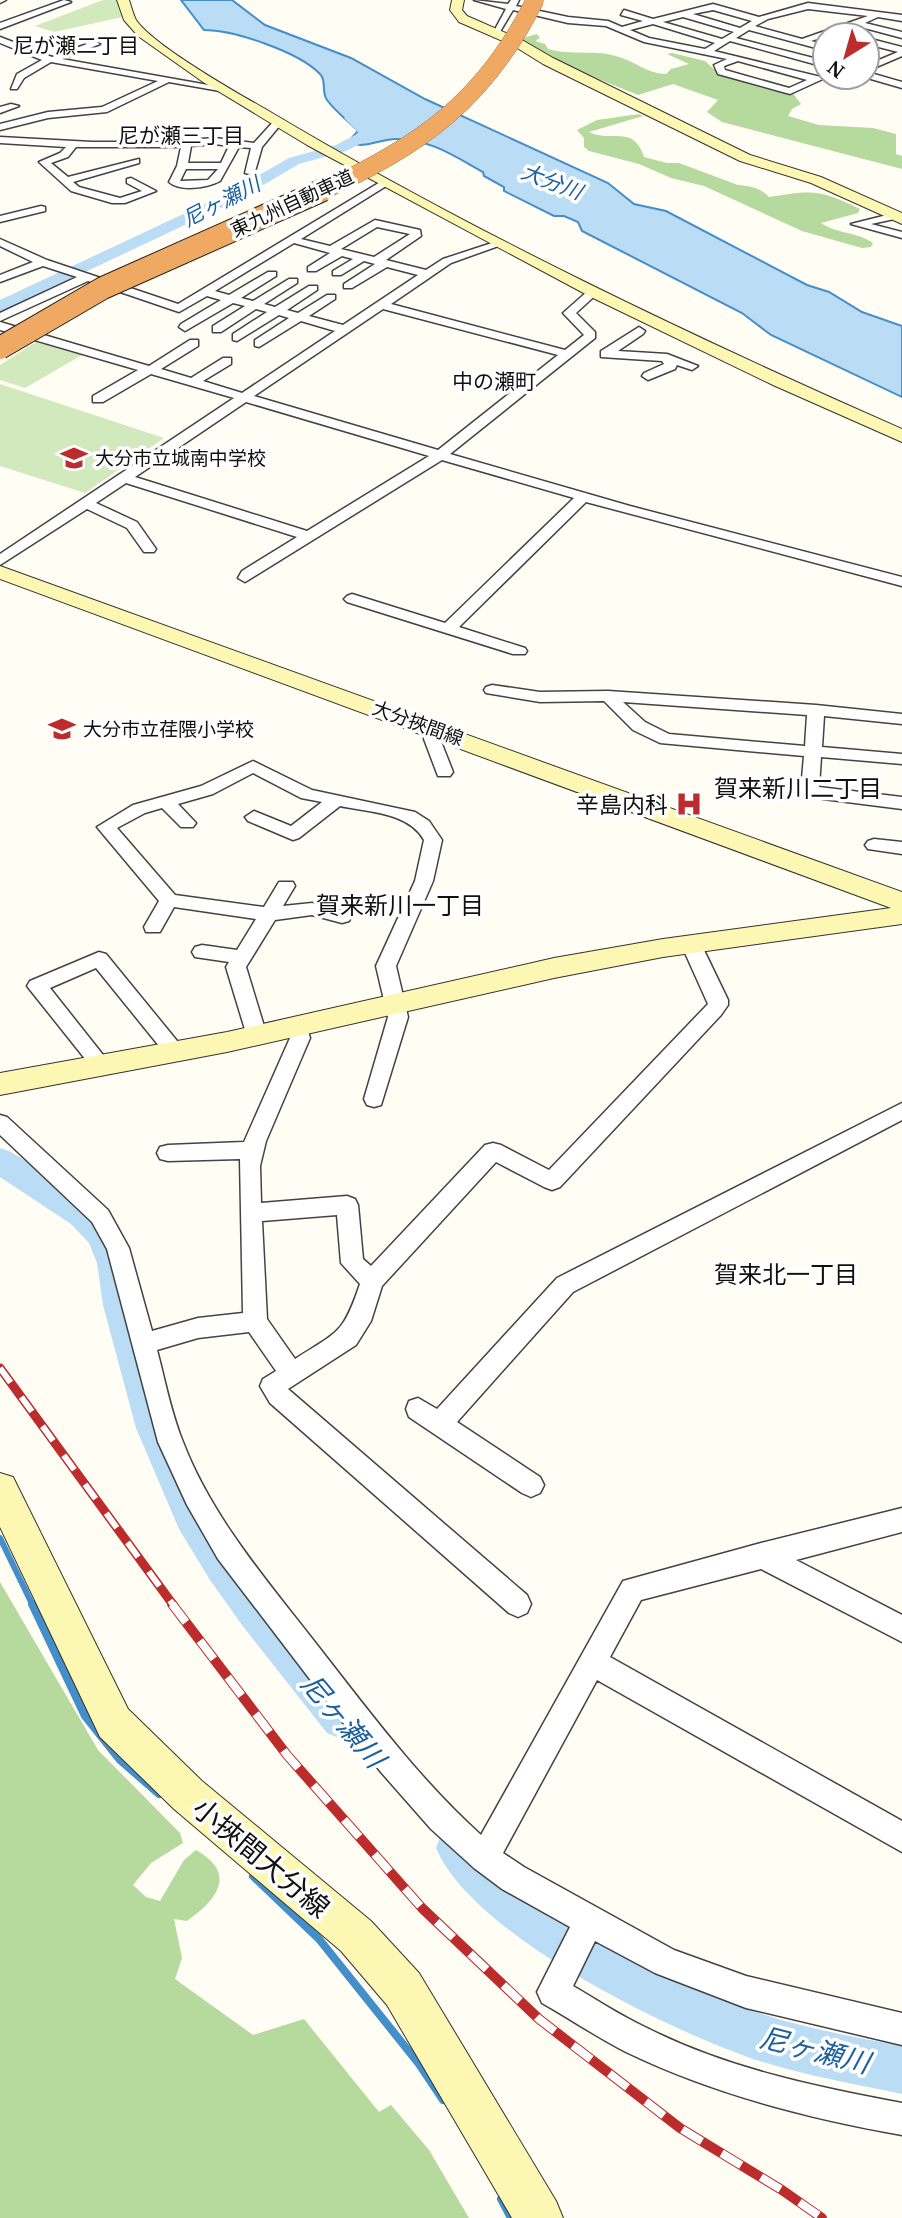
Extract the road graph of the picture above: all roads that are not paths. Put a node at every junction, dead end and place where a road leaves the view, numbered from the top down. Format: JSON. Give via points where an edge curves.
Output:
{"nodes":[{"id":1,"x":39,"y":0,"type":"edge"},
{"id":2,"x":123,"y":0,"type":"edge"},
{"id":3,"x":458,"y":0,"type":"edge"},
{"id":4,"x":478,"y":0,"type":"edge"},
{"id":5,"x":544,"y":0,"type":"edge"},
{"id":6,"x":66,"y":2,"type":"edge"},
{"id":7,"x":525,"y":4,"type":"edge"},
{"id":8,"x":57,"y":5,"type":"junction"},
{"id":9,"x":832,"y":9,"type":"junction"},
{"id":10,"x":624,"y":13,"type":"dead end"},
{"id":11,"x":682,"y":14,"type":"junction"},
{"id":12,"x":880,"y":14,"type":"junction"},
{"id":13,"x":902,"y":18,"type":"edge"},
{"id":14,"x":800,"y":19,"type":"dead end"},
{"id":15,"x":759,"y":20,"type":"junction"},
{"id":16,"x":861,"y":21,"type":"edge"},
{"id":17,"x":652,"y":22,"type":"junction"},
{"id":18,"x":0,"y":26,"type":"edge"},
{"id":19,"x":778,"y":27,"type":"dead end"},
{"id":20,"x":622,"y":29,"type":"junction"},
{"id":21,"x":744,"y":29,"type":"junction"},
{"id":22,"x":881,"y":29,"type":"edge"},
{"id":23,"x":767,"y":32,"type":"junction"},
{"id":24,"x":495,"y":33,"type":"junction"},
{"id":25,"x":902,"y":34,"type":"edge"},
{"id":26,"x":811,"y":38,"type":"edge"},
{"id":27,"x":0,"y":40,"type":"edge"},
{"id":28,"x":725,"y":40,"type":"junction"},
{"id":29,"x":803,"y":41,"type":"junction"},
{"id":30,"x":88,"y":42,"type":"dead end"},
{"id":31,"x":811,"y":43,"type":"edge"},
{"id":32,"x":881,"y":45,"type":"edge"},
{"id":33,"x":902,"y":52,"type":"edge"},
{"id":34,"x":704,"y":53,"type":"junction"},
{"id":35,"x":737,"y":58,"type":"junction"},
{"id":36,"x":51,"y":60,"type":"junction"},
{"id":37,"x":811,"y":61,"type":"edge"},
{"id":38,"x":882,"y":62,"type":"joint"},
{"id":39,"x":902,"y":67,"type":"edge"},
{"id":40,"x":811,"y":76,"type":"edge"},
{"id":41,"x":881,"y":79,"type":"edge"},
{"id":42,"x":167,"y":80,"type":"junction"},
{"id":43,"x":811,"y":82,"type":"edge"},
{"id":44,"x":902,"y":85,"type":"edge"},
{"id":45,"x":14,"y":87,"type":"dead end"},
{"id":46,"x":220,"y":88,"type":"junction"},
{"id":47,"x":14,"y":106,"type":"dead end"},
{"id":48,"x":0,"y":110,"type":"edge"},
{"id":49,"x":276,"y":124,"type":"junction"},
{"id":50,"x":0,"y":127,"type":"edge"},
{"id":51,"x":0,"y":140,"type":"edge"},
{"id":52,"x":187,"y":143,"type":"junction"},
{"id":53,"x":236,"y":144,"type":"junction"},
{"id":54,"x":73,"y":145,"type":"junction"},
{"id":55,"x":257,"y":146,"type":"junction"},
{"id":56,"x":135,"y":161,"type":"dead end"},
{"id":57,"x":182,"y":166,"type":"junction"},
{"id":58,"x":224,"y":166,"type":"junction"},
{"id":59,"x":250,"y":173,"type":"dead end"},
{"id":60,"x":66,"y":181,"type":"junction"},
{"id":61,"x":131,"y":181,"type":"dead end"},
{"id":62,"x":386,"y":183,"type":"junction"},
{"id":63,"x":41,"y":209,"type":"dead end"},
{"id":64,"x":898,"y":218,"type":"edge"},
{"id":65,"x":0,"y":219,"type":"edge"},
{"id":66,"x":412,"y":219,"type":"dead end"},
{"id":67,"x":398,"y":227,"type":"junction"},
{"id":68,"x":902,"y":235,"type":"edge"},
{"id":69,"x":293,"y":240,"type":"junction"},
{"id":70,"x":0,"y":242,"type":"edge"},
{"id":71,"x":498,"y":244,"type":"junction"},
{"id":72,"x":336,"y":251,"type":"junction"},
{"id":73,"x":362,"y":257,"type":"junction"},
{"id":74,"x":43,"y":262,"type":"junction"},
{"id":75,"x":381,"y":262,"type":"junction"},
{"id":76,"x":312,"y":269,"type":"dead end"},
{"id":77,"x":337,"y":273,"type":"dead end"},
{"id":78,"x":272,"y":274,"type":"dead end"},
{"id":79,"x":428,"y":274,"type":"junction"},
{"id":80,"x":85,"y":278,"type":"junction"},
{"id":81,"x":0,"y":279,"type":"edge"},
{"id":82,"x":293,"y":281,"type":"dead end"},
{"id":83,"x":348,"y":286,"type":"dead end"},
{"id":84,"x":313,"y":288,"type":"dead end"},
{"id":85,"x":205,"y":292,"type":"junction"},
{"id":86,"x":593,"y":292,"type":"junction"},
{"id":87,"x":331,"y":298,"type":"dead end"},
{"id":88,"x":231,"y":299,"type":"junction"},
{"id":89,"x":254,"y":305,"type":"junction"},
{"id":90,"x":382,"y":306,"type":"junction"},
{"id":91,"x":276,"y":311,"type":"junction"},
{"id":92,"x":0,"y":317,"type":"edge"},
{"id":93,"x":300,"y":317,"type":"junction"},
{"id":94,"x":0,"y":326,"type":"edge"},
{"id":95,"x":185,"y":327,"type":"dead end"},
{"id":96,"x":217,"y":329,"type":"dead end"},
{"id":97,"x":346,"y":330,"type":"junction"},
{"id":98,"x":639,"y":331,"type":"dead end"},
{"id":99,"x":0,"y":336,"type":"edge"},
{"id":100,"x":237,"y":337,"type":"dead end"},
{"id":101,"x":194,"y":343,"type":"dead end"},
{"id":102,"x":259,"y":344,"type":"dead end"},
{"id":103,"x":0,"y":348,"type":"edge"},
{"id":104,"x":571,"y":351,"type":"junction"},
{"id":105,"x":606,"y":354,"type":"junction"},
{"id":106,"x":667,"y":358,"type":"junction"},
{"id":107,"x":227,"y":361,"type":"dead end"},
{"id":108,"x":692,"y":366,"type":"dead end"},
{"id":109,"x":148,"y":370,"type":"junction"},
{"id":110,"x":648,"y":376,"type":"dead end"},
{"id":111,"x":192,"y":383,"type":"junction"},
{"id":112,"x":243,"y":398,"type":"junction"},
{"id":113,"x":98,"y":399,"type":"dead end"},
{"id":114,"x":902,"y":436,"type":"edge"},
{"id":115,"x":440,"y":455,"type":"junction"},
{"id":116,"x":124,"y":478,"type":"junction"},
{"id":117,"x":583,"y":497,"type":"junction"},
{"id":118,"x":85,"y":503,"type":"junction"},
{"id":119,"x":309,"y":536,"type":"junction"},
{"id":120,"x":149,"y":549,"type":"dead end"},
{"id":121,"x":0,"y":561,"type":"edge"},
{"id":122,"x":0,"y":572,"type":"edge"},
{"id":123,"x":246,"y":578,"type":"dead end"},
{"id":124,"x":902,"y":582,"type":"edge"},
{"id":125,"x":352,"y":599,"type":"dead end"},
{"id":126,"x":447,"y":630,"type":"junction"},
{"id":127,"x":519,"y":651,"type":"dead end"},
{"id":128,"x":492,"y":690,"type":"dead end"},
{"id":129,"x":608,"y":696,"type":"junction"},
{"id":130,"x":816,"y":710,"type":"junction"},
{"id":131,"x":902,"y":719,"type":"edge"},
{"id":132,"x":433,"y":729,"type":"junction"},
{"id":133,"x":813,"y":751,"type":"junction"},
{"id":134,"x":902,"y":759,"type":"edge"},
{"id":135,"x":444,"y":772,"type":"dead end"},
{"id":136,"x":335,"y":800,"type":"junction"},
{"id":137,"x":167,"y":803,"type":"junction"},
{"id":138,"x":902,"y":803,"type":"edge"},
{"id":139,"x":254,"y":817,"type":"dead end"},
{"id":140,"x":187,"y":823,"type":"dead end"},
{"id":141,"x":873,"y":845,"type":"dead end"},
{"id":142,"x":902,"y":848,"type":"edge"},
{"id":143,"x":835,"y":876,"type":"junction"},
{"id":144,"x":286,"y":886,"type":"dead end"},
{"id":145,"x":902,"y":896,"type":"edge"},
{"id":146,"x":169,"y":900,"type":"junction"},
{"id":147,"x":902,"y":902,"type":"edge"},
{"id":148,"x":268,"y":914,"type":"junction"},
{"id":149,"x":902,"y":915,"type":"edge"},
{"id":150,"x":342,"y":917,"type":"dead end"},
{"id":151,"x":153,"y":927,"type":"dead end"},
{"id":152,"x":691,"y":944,"type":"junction"},
{"id":153,"x":202,"y":952,"type":"dead end"},
{"id":154,"x":241,"y":957,"type":"junction"},
{"id":155,"x":396,"y":1004,"type":"junction"},
{"id":156,"x":298,"y":1026,"type":"junction"},
{"id":157,"x":257,"y":1036,"type":"junction"},
{"id":158,"x":175,"y":1052,"type":"junction"},
{"id":159,"x":101,"y":1065,"type":"junction"},
{"id":160,"x":0,"y":1084,"type":"edge"},
{"id":161,"x":374,"y":1099,"type":"dead end"},
{"id":162,"x":902,"y":1111,"type":"edge"},
{"id":163,"x":0,"y":1123,"type":"edge"},
{"id":164,"x":252,"y":1150,"type":"junction"},
{"id":165,"x":169,"y":1153,"type":"dead end"},
{"id":166,"x":251,"y":1213,"type":"junction"},
{"id":167,"x":372,"y":1281,"type":"junction"},
{"id":168,"x":255,"y":1321,"type":"junction"},
{"id":169,"x":142,"y":1343,"type":"junction"},
{"id":170,"x":292,"y":1374,"type":"junction"},
{"id":171,"x":418,"y":1409,"type":"dead end"},
{"id":172,"x":439,"y":1424,"type":"junction"},
{"id":173,"x":531,"y":1485,"type":"dead end"},
{"id":174,"x":0,"y":1489,"type":"edge"},
{"id":175,"x":902,"y":1520,"type":"edge"},
{"id":176,"x":761,"y":1555,"type":"junction"},
{"id":177,"x":518,"y":1604,"type":"dead end"},
{"id":178,"x":902,"y":1629,"type":"edge"},
{"id":179,"x":593,"y":1663,"type":"junction"},
{"id":180,"x":902,"y":1836,"type":"edge"},
{"id":181,"x":484,"y":1858,"type":"junction"},
{"id":182,"x":584,"y":1930,"type":"junction"},
{"id":183,"x":902,"y":2029,"type":"edge"},
{"id":184,"x":902,"y":2119,"type":"edge"},
{"id":185,"x":540,"y":2218,"type":"edge"}],
"edges":[{"from":1,"to":8,"type":"street"},
{"from":2,"to":46,"type":"street","via":[[137,29]]},
{"from":3,"to":24,"type":"street","via":[[458,15]]},
{"from":4,"to":7,"type":"street"},
{"from":5,"to":7,"type":"street"},
{"from":6,"to":8,"type":"street"},
{"from":7,"to":20,"type":"street"},
{"from":7,"to":24,"type":"street"},
{"from":7,"to":99,"type":"highway","name":"東九州自動車道","via":[[484,68],[415,132],[342,173],[82,291]]},
{"from":7,"to":103,"type":"highway","name":"東九州自動車道","bridge":true,"via":[[501,61],[487,79],[444,120],[414,140],[354,175],[90,296]]},
{"from":8,"to":18,"type":"street"},
{"from":9,"to":12,"type":"street"},
{"from":9,"to":14,"type":"street"},
{"from":9,"to":15,"type":"street","via":[[808,6]]},
{"from":10,"to":17,"type":"street"},
{"from":11,"to":15,"type":"street","via":[[713,7]]},
{"from":11,"to":17,"type":"street"},
{"from":11,"to":21,"type":"street"},
{"from":12,"to":13,"type":"street"},
{"from":12,"to":16,"type":"street"},
{"from":15,"to":21,"type":"street"},
{"from":17,"to":20,"type":"street"},
{"from":17,"to":28,"type":"street"},
{"from":19,"to":23,"type":"street"},
{"from":20,"to":34,"type":"street"},
{"from":21,"to":23,"type":"street"},
{"from":21,"to":28,"type":"street"},
{"from":22,"to":25,"type":"street"},
{"from":23,"to":29,"type":"street"},
{"from":24,"to":64,"type":"street","via":[[751,160],[816,180]]},
{"from":26,"to":29,"type":"street"},
{"from":27,"to":36,"type":"street"},
{"from":28,"to":34,"type":"street"},
{"from":28,"to":37,"type":"street"},
{"from":29,"to":31,"type":"street"},
{"from":30,"to":36,"type":"street","via":[[96,44]]},
{"from":32,"to":33,"type":"street"},
{"from":33,"to":38,"type":"street"},
{"from":34,"to":35,"type":"street"},
{"from":35,"to":40,"type":"street"},
{"from":35,"to":43,"type":"street","via":[[719,65],[721,72],[790,91]]},
{"from":36,"to":42,"type":"street"},
{"from":36,"to":45,"type":"street","via":[[20,76]]},
{"from":38,"to":39,"type":"street"},
{"from":41,"to":44,"type":"street"},
{"from":42,"to":46,"type":"street"},
{"from":42,"to":50,"type":"street","via":[[104,110],[48,115]]},
{"from":46,"to":49,"type":"street"},
{"from":47,"to":48,"type":"street"},
{"from":49,"to":55,"type":"street"},
{"from":49,"to":62,"type":"street"},
{"from":51,"to":54,"type":"street"},
{"from":52,"to":53,"type":"street"},
{"from":52,"to":54,"type":"street","via":[[156,150]]},
{"from":52,"to":57,"type":"street"},
{"from":53,"to":55,"type":"street"},
{"from":53,"to":58,"type":"street"},
{"from":54,"to":60,"type":"street","via":[[64,155],[44,162]]},
{"from":55,"to":59,"type":"street"},
{"from":56,"to":60,"type":"street"},
{"from":57,"to":58,"type":"street"},
{"from":57,"to":58,"type":"street","via":[[174,182],[205,185],[220,178]]},
{"from":60,"to":61,"type":"street","via":[[79,191],[117,201],[151,191]]},
{"from":62,"to":69,"type":"street"},
{"from":62,"to":71,"type":"street"},
{"from":63,"to":65,"type":"street"},
{"from":64,"to":68,"type":"street","via":[[856,224]]},
{"from":66,"to":67,"type":"street"},
{"from":67,"to":72,"type":"street","via":[[375,223]]},
{"from":67,"to":75,"type":"street","via":[[417,234]]},
{"from":69,"to":72,"type":"street"},
{"from":69,"to":85,"type":"street"},
{"from":70,"to":74,"type":"street"},
{"from":71,"to":79,"type":"street","via":[[447,261]]},
{"from":71,"to":86,"type":"street"},
{"from":72,"to":73,"type":"street"},
{"from":72,"to":76,"type":"street"},
{"from":73,"to":75,"type":"street"},
{"from":73,"to":77,"type":"street"},
{"from":74,"to":80,"type":"street"},
{"from":74,"to":81,"type":"street"},
{"from":75,"to":79,"type":"street"},
{"from":75,"to":83,"type":"street"},
{"from":78,"to":88,"type":"street"},
{"from":79,"to":90,"type":"street"},
{"from":80,"to":85,"type":"street","via":[[179,308]]},
{"from":80,"to":92,"type":"street"},
{"from":82,"to":89,"type":"street"},
{"from":84,"to":91,"type":"street"},
{"from":85,"to":88,"type":"street"},
{"from":86,"to":104,"type":"street","via":[[569,311],[592,333]]},
{"from":86,"to":114,"type":"street"},
{"from":87,"to":93,"type":"street"},
{"from":88,"to":89,"type":"street"},
{"from":88,"to":95,"type":"street"},
{"from":89,"to":91,"type":"street"},
{"from":89,"to":96,"type":"street"},
{"from":90,"to":97,"type":"street"},
{"from":90,"to":104,"type":"street"},
{"from":91,"to":93,"type":"street"},
{"from":91,"to":100,"type":"street"},
{"from":93,"to":97,"type":"street"},
{"from":93,"to":102,"type":"street"},
{"from":94,"to":109,"type":"street"},
{"from":97,"to":112,"type":"street"},
{"from":98,"to":105,"type":"street"},
{"from":101,"to":109,"type":"street"},
{"from":104,"to":105,"type":"street"},
{"from":104,"to":115,"type":"street"},
{"from":105,"to":106,"type":"street"},
{"from":106,"to":108,"type":"street"},
{"from":106,"to":110,"type":"street","via":[[671,366]]},
{"from":107,"to":111,"type":"street"},
{"from":109,"to":111,"type":"street"},
{"from":109,"to":113,"type":"street"},
{"from":111,"to":112,"type":"street"},
{"from":112,"to":115,"type":"street"},
{"from":112,"to":116,"type":"street"},
{"from":115,"to":117,"type":"street"},
{"from":115,"to":119,"type":"street"},
{"from":116,"to":118,"type":"street"},
{"from":116,"to":119,"type":"street"},
{"from":117,"to":124,"type":"street"},
{"from":117,"to":126,"type":"street"},
{"from":118,"to":120,"type":"street","via":[[132,525]]},
{"from":118,"to":121,"type":"street"},
{"from":119,"to":123,"type":"street"},
{"from":122,"to":132,"type":"street","name":"大分挾間線"},
{"from":125,"to":126,"type":"street"},
{"from":126,"to":127,"type":"street"},
{"from":128,"to":129,"type":"street","via":[[540,696]]},
{"from":129,"to":130,"type":"street"},
{"from":129,"to":133,"type":"street","via":[[639,726],[666,739]]},
{"from":130,"to":131,"type":"street"},
{"from":130,"to":133,"type":"street"},
{"from":132,"to":135,"type":"street"},
{"from":132,"to":143,"type":"street","name":"大分挾間線"},
{"from":133,"to":134,"type":"street"},
{"from":133,"to":138,"type":"street","via":[[810,790]]},
{"from":136,"to":137,"type":"street","via":[[295,790],[253,766],[222,784]]},
{"from":136,"to":139,"type":"street","via":[[292,834]]},
{"from":136,"to":155,"type":"street","via":[[411,816],[432,837],[424,881],[386,966]]},
{"from":137,"to":140,"type":"street"},
{"from":137,"to":146,"type":"street","via":[[130,813],[106,827]]},
{"from":141,"to":142,"type":"street"},
{"from":143,"to":145,"type":"street"},
{"from":143,"to":147,"type":"street"},
{"from":144,"to":148,"type":"street"},
{"from":146,"to":148,"type":"street"},
{"from":146,"to":151,"type":"street"},
{"from":148,"to":150,"type":"street","via":[[312,909]]},
{"from":148,"to":154,"type":"street"},
{"from":149,"to":152,"type":"street"},
{"from":152,"to":155,"type":"street","via":[[554,968]]},
{"from":152,"to":167,"type":"street","via":[[718,1000],[705,1020],[551,1181],[494,1151]]},
{"from":153,"to":154,"type":"street"},
{"from":154,"to":157,"type":"street","via":[[236,971]]},
{"from":155,"to":156,"type":"street"},
{"from":155,"to":161,"type":"street","via":[[397,1024]]},
{"from":156,"to":157,"type":"street"},
{"from":156,"to":164,"type":"street","via":[[300,1038]]},
{"from":157,"to":158,"type":"street"},
{"from":158,"to":159,"type":"street"},
{"from":158,"to":159,"type":"street","via":[[99,959],[37,986]]},
{"from":159,"to":160,"type":"street"},
{"from":162,"to":172,"type":"street","via":[[565,1285]]},
{"from":163,"to":169,"type":"street","via":[[100,1216],[118,1248]]},
{"from":164,"to":165,"type":"street"},
{"from":164,"to":166,"type":"street"},
{"from":166,"to":167,"type":"street","via":[[347,1205],[352,1263]]},
{"from":166,"to":168,"type":"street"},
{"from":167,"to":170,"type":"street","via":[[359,1321],[348,1338]]},
{"from":168,"to":169,"type":"street","via":[[198,1328]]},
{"from":168,"to":170,"type":"street"},
{"from":169,"to":181,"type":"street","via":[[170,1441],[227,1550],[417,1794]]},
{"from":170,"to":177,"type":"street","via":[[272,1386],[279,1396]]},
{"from":171,"to":172,"type":"street"},
{"from":172,"to":173,"type":"street"},
{"from":174,"to":185,"type":"street","name":"小挾間大分線","via":[[114,1723],[157,1767],[332,1914],[381,1963],[403,1989]]},
{"from":175,"to":176,"type":"street"},
{"from":176,"to":178,"type":"street"},
{"from":176,"to":179,"type":"street","via":[[632,1590]]},
{"from":179,"to":180,"type":"street"},
{"from":179,"to":181,"type":"street"},
{"from":181,"to":182,"type":"street"},
{"from":182,"to":183,"type":"street","via":[[746,1992]]},
{"from":182,"to":184,"type":"street","via":[[553,1992],[649,2045],[697,2065],[794,2096]]}]}
